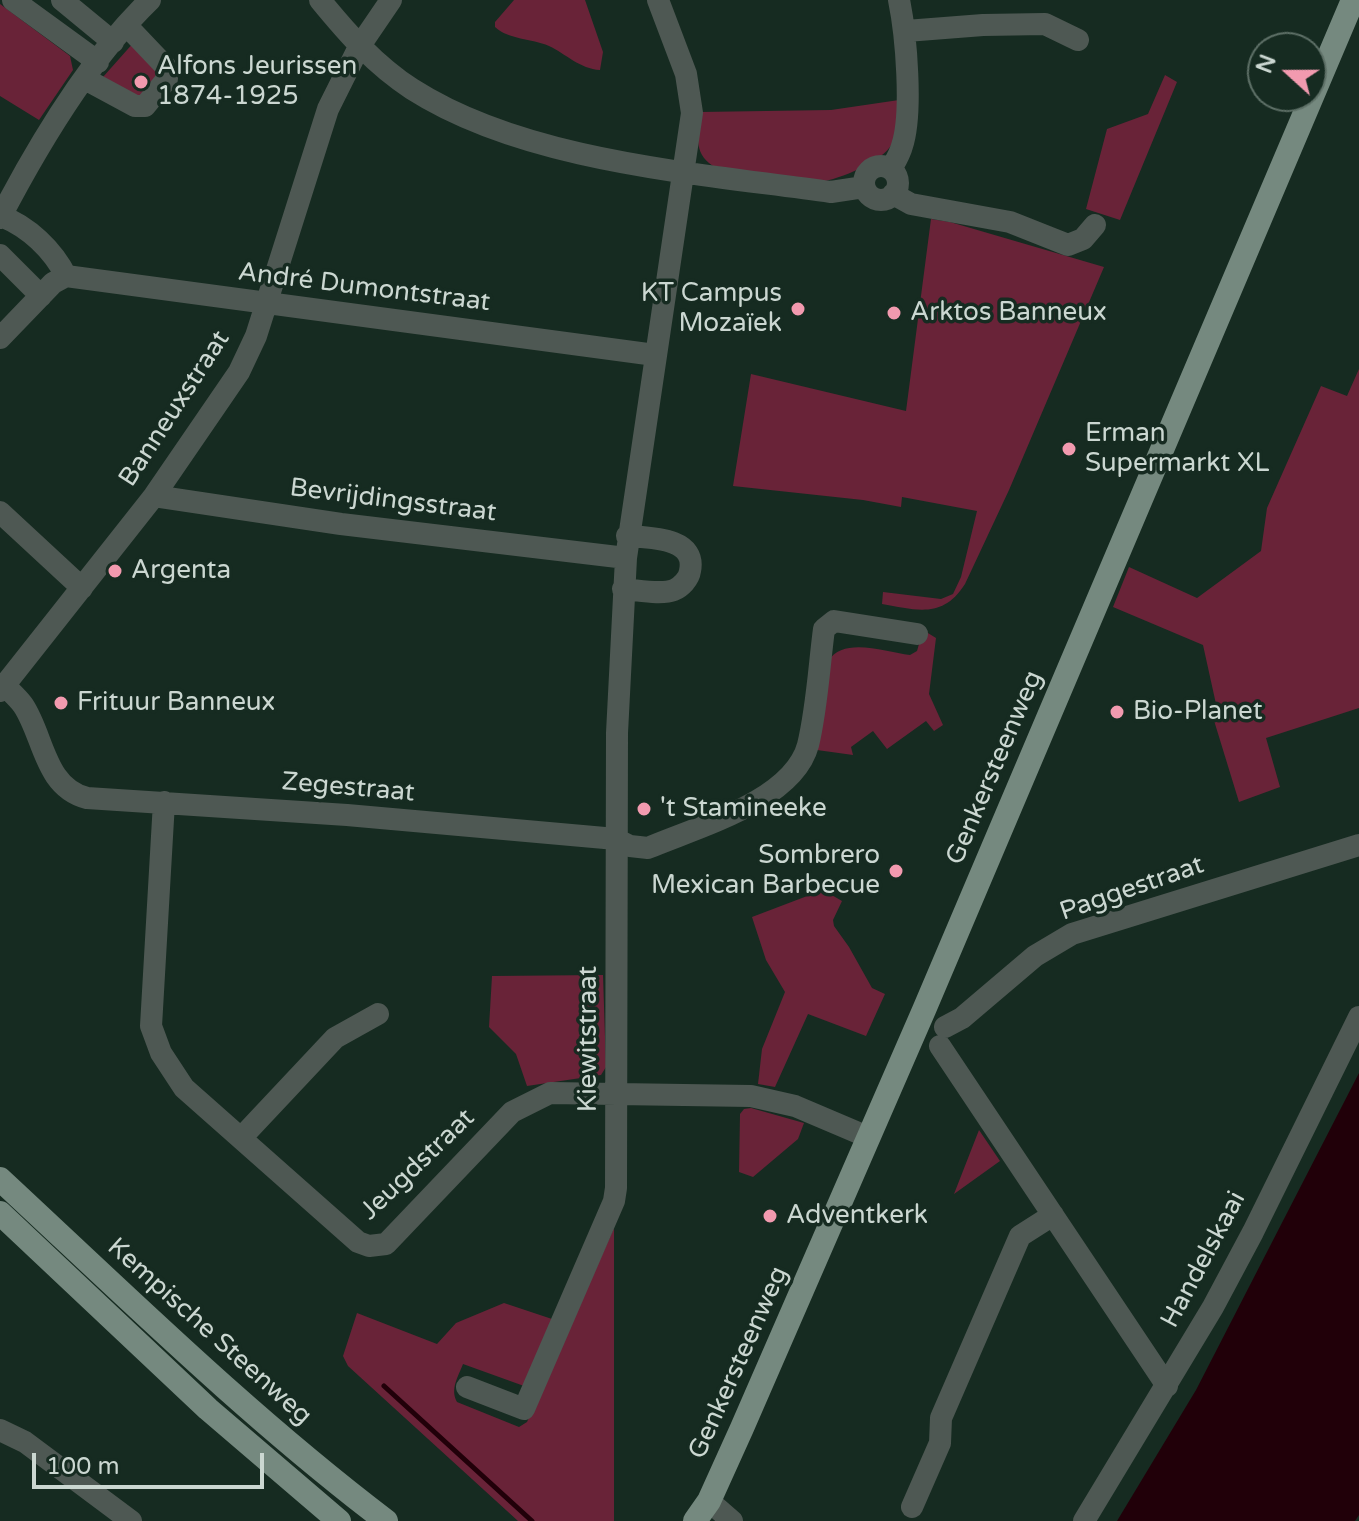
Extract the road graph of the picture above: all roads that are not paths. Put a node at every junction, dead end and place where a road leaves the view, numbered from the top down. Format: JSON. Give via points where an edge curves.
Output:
{"nodes":[{"id":1,"x":13,"y":0,"type":"edge"},
{"id":2,"x":62,"y":0,"type":"edge"},
{"id":3,"x":150,"y":0,"type":"edge"},
{"id":4,"x":320,"y":0,"type":"edge"},
{"id":5,"x":391,"y":0,"type":"edge"},
{"id":6,"x":658,"y":0,"type":"edge"},
{"id":7,"x":899,"y":0,"type":"edge"},
{"id":8,"x":1337,"y":0,"type":"edge"},
{"id":9,"x":1353,"y":0,"type":"edge"},
{"id":10,"x":906,"y":31,"type":"junction"},
{"id":11,"x":120,"y":34,"type":"junction"},
{"id":12,"x":1078,"y":40,"type":"dead end"},
{"id":13,"x":359,"y":47,"type":"junction"},
{"id":14,"x":1328,"y":55,"type":"junction"},
{"id":15,"x":92,"y":70,"type":"junction"},
{"id":16,"x":891,"y":169,"type":"junction"},
{"id":17,"x":684,"y":171,"type":"junction"},
{"id":18,"x":864,"y":187,"type":"junction"},
{"id":19,"x":893,"y":194,"type":"junction"},
{"id":20,"x":1,"y":217,"type":"edge"},
{"id":21,"x":1095,"y":225,"type":"dead end"},
{"id":22,"x":0,"y":255,"type":"edge"},
{"id":23,"x":66,"y":276,"type":"junction"},
{"id":24,"x":41,"y":296,"type":"junction"},
{"id":25,"x":266,"y":304,"type":"junction"},
{"id":26,"x":0,"y":338,"type":"edge"},
{"id":27,"x":655,"y":355,"type":"junction"},
{"id":28,"x":154,"y":496,"type":"junction"},
{"id":29,"x":0,"y":512,"type":"edge"},
{"id":30,"x":626,"y":547,"type":"junction"},
{"id":31,"x":82,"y":588,"type":"junction"},
{"id":32,"x":623,"y":589,"type":"junction"},
{"id":33,"x":917,"y":634,"type":"dead end"},
{"id":34,"x":2,"y":688,"type":"edge"},
{"id":35,"x":76,"y":795,"type":"joint"},
{"id":36,"x":164,"y":802,"type":"junction"},
{"id":37,"x":616,"y":839,"type":"junction"},
{"id":38,"x":1359,"y":845,"type":"edge"},
{"id":39,"x":378,"y":1014,"type":"dead end"},
{"id":40,"x":1359,"y":1017,"type":"edge"},
{"id":41,"x":617,"y":1094,"type":"junction"},
{"id":42,"x":242,"y":1137,"type":"junction"},
{"id":43,"x":868,"y":1137,"type":"junction"},
{"id":44,"x":0,"y":1179,"type":"edge"},
{"id":45,"x":0,"y":1213,"type":"edge"},
{"id":46,"x":1053,"y":1215,"type":"junction"},
{"id":47,"x":1167,"y":1386,"type":"junction"},
{"id":48,"x":467,"y":1387,"type":"dead end"},
{"id":49,"x":0,"y":1430,"type":"edge"},
{"id":50,"x":912,"y":1507,"type":"dead end"},
{"id":51,"x":704,"y":1514,"type":"edge"},
{"id":52,"x":131,"y":1521,"type":"edge"},
{"id":53,"x":339,"y":1521,"type":"edge"},
{"id":54,"x":386,"y":1521,"type":"edge"},
{"id":55,"x":732,"y":1521,"type":"edge"},
{"id":56,"x":1084,"y":1521,"type":"edge"}],
"edges":[{"from":1,"to":15,"type":"street"},
{"from":2,"to":11,"type":"street"},
{"from":3,"to":11,"type":"street"},
{"from":4,"to":13,"type":"street"},
{"from":5,"to":13,"type":"street","name":"Banneuxstraat"},
{"from":6,"to":17,"type":"street","name":"Kiewitstraat","via":[[690,88]]},
{"from":7,"to":10,"type":"street"},
{"from":8,"to":14,"type":"main road","name":"Genkersteenweg"},
{"from":9,"to":14,"type":"main road","name":"Genkersteenweg"},
{"from":10,"to":12,"type":"street","via":[[1045,24]]},
{"from":10,"to":16,"type":"street","via":[[906,127]]},
{"from":11,"to":15,"type":"street"},
{"from":11,"to":15,"type":"street","via":[[166,67],[167,79],[145,106],[135,106]]},
{"from":13,"to":17,"type":"street","via":[[409,87],[483,126],[616,160]]},
{"from":13,"to":25,"type":"street","name":"Banneuxstraat","via":[[328,109]]},
{"from":14,"to":43,"type":"main road","name":"Genkersteenweg"},
{"from":15,"to":20,"type":"street","via":[[42,143]]},
{"from":16,"to":18,"type":"street","via":[[871,169]]},
{"from":16,"to":19,"type":"street","via":[[897,181]]},
{"from":17,"to":18,"type":"street","via":[[831,192]]},
{"from":17,"to":27,"type":"street","name":"Kiewitstraat"},
{"from":18,"to":19,"type":"street","via":[[880,200]]},
{"from":19,"to":21,"type":"street","via":[[911,204],[1010,222],[1068,245],[1083,239]]},
{"from":20,"to":23,"type":"street","via":[[22,224]]},
{"from":22,"to":24,"type":"street"},
{"from":23,"to":24,"type":"street"},
{"from":23,"to":25,"type":"street","name":"André Dumontstraat"},
{"from":24,"to":26,"type":"street"},
{"from":25,"to":27,"type":"street","name":"André Dumontstraat"},
{"from":25,"to":28,"type":"street","name":"Banneuxstraat","via":[[239,372]]},
{"from":27,"to":30,"type":"street","name":"Kiewitstraat"},
{"from":28,"to":30,"type":"street","name":"Bevrijdingsstraat","via":[[341,524]]},
{"from":28,"to":31,"type":"street","name":"Banneuxstraat"},
{"from":29,"to":31,"type":"street"},
{"from":30,"to":32,"type":"street","name":"Kiewitstraat"},
{"from":30,"to":32,"type":"street","via":[[672,541],[690,559],[690,574],[672,591]]},
{"from":31,"to":34,"type":"street","name":"Banneuxstraat"},
{"from":32,"to":37,"type":"street","name":"Kiewitstraat"},
{"from":33,"to":37,"type":"street","name":"Zegestraat","via":[[834,621],[824,629],[808,746],[783,785],[764,799],[648,848]]},
{"from":34,"to":35,"type":"street","name":"Banneuxstraat","via":[[23,705],[53,773]]},
{"from":35,"to":36,"type":"street","name":"Zegestraat"},
{"from":36,"to":37,"type":"street","name":"Zegestraat"},
{"from":36,"to":42,"type":"street","name":"Jeugdstraat","via":[[151,1026],[184,1088]]},
{"from":37,"to":41,"type":"street","name":"Kiewitstraat"},
{"from":38,"to":46,"type":"street","name":"Paggestraat","via":[[1072,934],[1035,956],[942,1036]]},
{"from":39,"to":42,"type":"street","via":[[335,1038]]},
{"from":40,"to":47,"type":"street","name":"Handelskaai","via":[[1253,1232]]},
{"from":41,"to":42,"type":"street","name":"Jeugdstraat","via":[[550,1093],[512,1112],[386,1244],[369,1246],[358,1242]]},
{"from":41,"to":43,"type":"street","name":"Jeugdstraat","via":[[751,1096],[795,1106]]},
{"from":41,"to":48,"type":"street","name":"Kiewitstraat","via":[[614,1201],[524,1409]]},
{"from":43,"to":51,"type":"main road","name":"Genkersteenweg"},
{"from":44,"to":54,"type":"main road","name":"Kempische Steenweg","via":[[224,1386]]},
{"from":45,"to":53,"type":"main road","name":"Kempische Steenweg","via":[[208,1409]]},
{"from":46,"to":47,"type":"street"},
{"from":46,"to":50,"type":"street","via":[[1020,1236],[941,1418],[940,1443]]},
{"from":47,"to":56,"type":"street","name":"Handelskaai"},
{"from":49,"to":52,"type":"street","via":[[25,1442]]},
{"from":51,"to":55,"type":"street"}]}
